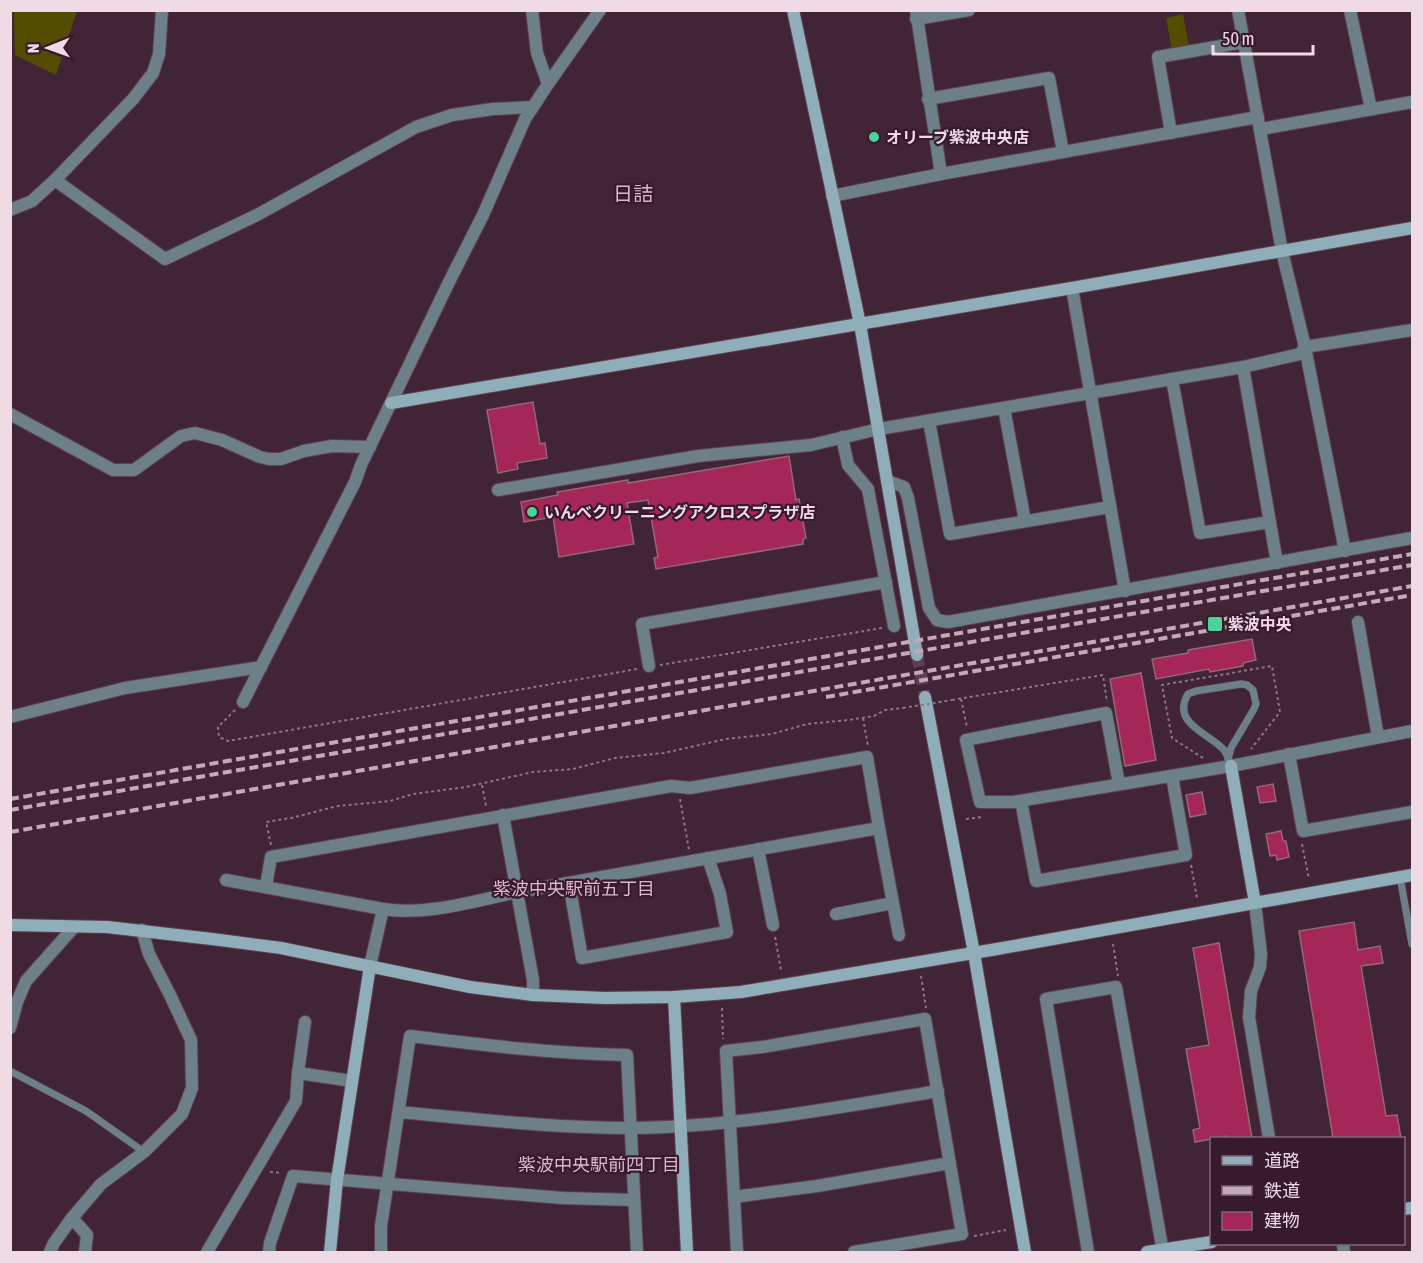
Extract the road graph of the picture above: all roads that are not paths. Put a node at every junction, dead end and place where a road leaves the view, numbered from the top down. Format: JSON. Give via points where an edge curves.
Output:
{"nodes":[{"id":1,"x":162,"y":10,"type":"edge"},
{"id":2,"x":532,"y":10,"type":"edge"},
{"id":3,"x":600,"y":10,"type":"edge"},
{"id":4,"x":793,"y":10,"type":"edge"},
{"id":5,"x":969,"y":10,"type":"edge"},
{"id":6,"x":1238,"y":10,"type":"edge"},
{"id":7,"x":1350,"y":10,"type":"edge"},
{"id":8,"x":916,"y":15,"type":"edge"},
{"id":9,"x":1244,"y":42,"type":"junction"},
{"id":10,"x":548,"y":84,"type":"junction"},
{"id":11,"x":928,"y":99,"type":"junction"},
{"id":12,"x":1413,"y":102,"type":"edge"},
{"id":13,"x":533,"y":107,"type":"junction"},
{"id":14,"x":1371,"y":109,"type":"junction"},
{"id":15,"x":1260,"y":123,"type":"junction"},
{"id":16,"x":1171,"y":132,"type":"junction"},
{"id":17,"x":1063,"y":152,"type":"junction"},
{"id":18,"x":941,"y":174,"type":"junction"},
{"id":19,"x":55,"y":180,"type":"junction"},
{"id":20,"x":832,"y":196,"type":"junction"},
{"id":21,"x":10,"y":210,"type":"edge"},
{"id":22,"x":1413,"y":228,"type":"edge"},
{"id":23,"x":1282,"y":251,"type":"junction"},
{"id":24,"x":1072,"y":288,"type":"junction"},
{"id":25,"x":860,"y":324,"type":"junction"},
{"id":26,"x":1413,"y":330,"type":"edge"},
{"id":27,"x":1305,"y":347,"type":"junction"},
{"id":28,"x":1243,"y":367,"type":"junction"},
{"id":29,"x":1172,"y":379,"type":"junction"},
{"id":30,"x":1090,"y":393,"type":"junction"},
{"id":31,"x":391,"y":403,"type":"junction"},
{"id":32,"x":1004,"y":408,"type":"junction"},
{"id":33,"x":10,"y":414,"type":"edge"},
{"id":34,"x":929,"y":421,"type":"junction"},
{"id":35,"x":879,"y":429,"type":"junction"},
{"id":36,"x":842,"y":437,"type":"junction"},
{"id":37,"x":370,"y":447,"type":"junction"},
{"id":38,"x":888,"y":481,"type":"junction"},
{"id":39,"x":498,"y":490,"type":"dead end"},
{"id":40,"x":1110,"y":507,"type":"junction"},
{"id":41,"x":1025,"y":521,"type":"junction"},
{"id":42,"x":1270,"y":522,"type":"junction"},
{"id":43,"x":1413,"y":538,"type":"edge"},
{"id":44,"x":1345,"y":551,"type":"junction"},
{"id":45,"x":1277,"y":563,"type":"junction"},
{"id":46,"x":886,"y":582,"type":"junction"},
{"id":47,"x":1125,"y":591,"type":"junction"},
{"id":48,"x":1358,"y":622,"type":"dead end"},
{"id":49,"x":894,"y":626,"type":"road end"},
{"id":50,"x":917,"y":655,"type":"tunnel mouth"},
{"id":51,"x":650,"y":666,"type":"road end"},
{"id":52,"x":261,"y":667,"type":"junction"},
{"id":53,"x":925,"y":697,"type":"tunnel mouth"},
{"id":54,"x":243,"y":702,"type":"road end"},
{"id":55,"x":10,"y":717,"type":"edge"},
{"id":56,"x":1413,"y":731,"type":"edge"},
{"id":57,"x":1378,"y":737,"type":"junction"},
{"id":58,"x":1289,"y":754,"type":"junction"},
{"id":59,"x":1230,"y":762,"type":"junction"},
{"id":60,"x":1172,"y":776,"type":"junction"},
{"id":61,"x":1119,"y":784,"type":"junction"},
{"id":62,"x":1020,"y":801,"type":"junction"},
{"id":63,"x":1413,"y":812,"type":"edge"},
{"id":64,"x":503,"y":815,"type":"junction"},
{"id":65,"x":879,"y":828,"type":"junction"},
{"id":66,"x":758,"y":849,"type":"junction"},
{"id":67,"x":708,"y":858,"type":"junction"},
{"id":68,"x":1406,"y":876,"type":"edge"},
{"id":69,"x":226,"y":880,"type":"dead end"},
{"id":70,"x":569,"y":883,"type":"junction"},
{"id":71,"x":266,"y":886,"type":"junction"},
{"id":72,"x":517,"y":892,"type":"junction"},
{"id":73,"x":893,"y":903,"type":"junction"},
{"id":74,"x":1255,"y":903,"type":"junction"},
{"id":75,"x":383,"y":909,"type":"junction"},
{"id":76,"x":836,"y":914,"type":"dead end"},
{"id":77,"x":10,"y":925,"type":"edge"},
{"id":78,"x":772,"y":926,"type":"road end"},
{"id":79,"x":74,"y":927,"type":"junction"},
{"id":80,"x":142,"y":930,"type":"junction"},
{"id":81,"x":899,"y":934,"type":"dead end"},
{"id":82,"x":1413,"y":944,"type":"edge"},
{"id":83,"x":974,"y":953,"type":"junction"},
{"id":84,"x":370,"y":966,"type":"junction"},
{"id":85,"x":533,"y":995,"type":"junction"},
{"id":86,"x":674,"y":997,"type":"junction"},
{"id":87,"x":305,"y":1022,"type":"dead end"},
{"id":88,"x":10,"y":1028,"type":"edge"},
{"id":89,"x":10,"y":1071,"type":"edge"},
{"id":90,"x":298,"y":1073,"type":"junction"},
{"id":91,"x":352,"y":1081,"type":"junction"},
{"id":92,"x":938,"y":1091,"type":"junction"},
{"id":93,"x":399,"y":1112,"type":"junction"},
{"id":94,"x":730,"y":1123,"type":"junction"},
{"id":95,"x":680,"y":1125,"type":"junction"},
{"id":96,"x":631,"y":1128,"type":"junction"},
{"id":97,"x":1269,"y":1137,"type":"edge"},
{"id":98,"x":144,"y":1152,"type":"junction"},
{"id":99,"x":950,"y":1163,"type":"junction"},
{"id":100,"x":337,"y":1180,"type":"junction"},
{"id":101,"x":387,"y":1185,"type":"junction"},
{"id":102,"x":734,"y":1197,"type":"junction"},
{"id":103,"x":634,"y":1200,"type":"junction"},
{"id":104,"x":72,"y":1218,"type":"junction"},
{"id":105,"x":1210,"y":1242,"type":"edge"},
{"id":106,"x":895,"y":1249,"type":"edge"},
{"id":107,"x":1162,"y":1251,"type":"edge"},
{"id":108,"x":50,"y":1252,"type":"edge"},
{"id":109,"x":85,"y":1252,"type":"edge"},
{"id":110,"x":207,"y":1252,"type":"edge"},
{"id":111,"x":269,"y":1252,"type":"edge"},
{"id":112,"x":330,"y":1252,"type":"edge"},
{"id":113,"x":381,"y":1252,"type":"edge"},
{"id":114,"x":637,"y":1252,"type":"edge"},
{"id":115,"x":687,"y":1252,"type":"edge"},
{"id":116,"x":737,"y":1252,"type":"edge"},
{"id":117,"x":855,"y":1252,"type":"edge"},
{"id":118,"x":1025,"y":1252,"type":"edge"},
{"id":119,"x":1089,"y":1252,"type":"edge"},
{"id":120,"x":1147,"y":1252,"type":"edge"}],
"edges":[{"from":1,"to":19,"type":"street","via":[[159,54],[153,73],[134,99]]},
{"from":2,"to":10,"type":"street","via":[[537,53]]},
{"from":3,"to":10,"type":"street"},
{"from":4,"to":20,"type":"street"},
{"from":5,"to":8,"type":"street"},
{"from":6,"to":9,"type":"street"},
{"from":7,"to":14,"type":"street"},
{"from":8,"to":11,"type":"street"},
{"from":9,"to":15,"type":"street"},
{"from":9,"to":16,"type":"street","via":[[1158,57]]},
{"from":10,"to":13,"type":"street"},
{"from":11,"to":17,"type":"street","via":[[1049,78]]},
{"from":11,"to":18,"type":"street"},
{"from":12,"to":14,"type":"street"},
{"from":13,"to":19,"type":"street","via":[[452,115],[416,127],[257,215],[165,259]]},
{"from":13,"to":31,"type":"street"},
{"from":14,"to":15,"type":"street"},
{"from":15,"to":16,"type":"street"},
{"from":15,"to":23,"type":"street"},
{"from":16,"to":17,"type":"street"},
{"from":17,"to":18,"type":"street"},
{"from":18,"to":20,"type":"street"},
{"from":19,"to":21,"type":"street","via":[[32,201]]},
{"from":20,"to":25,"type":"street"},
{"from":22,"to":23,"type":"street"},
{"from":23,"to":24,"type":"street"},
{"from":23,"to":27,"type":"street"},
{"from":24,"to":25,"type":"street"},
{"from":24,"to":30,"type":"street"},
{"from":25,"to":31,"type":"street"},
{"from":25,"to":35,"type":"street"},
{"from":26,"to":27,"type":"street"},
{"from":27,"to":28,"type":"street","via":[[1300,354]]},
{"from":27,"to":44,"type":"street"},
{"from":28,"to":29,"type":"street"},
{"from":28,"to":42,"type":"street"},
{"from":29,"to":30,"type":"street"},
{"from":29,"to":42,"type":"street","via":[[1200,533]]},
{"from":30,"to":32,"type":"street"},
{"from":30,"to":40,"type":"street"},
{"from":31,"to":37,"type":"street"},
{"from":32,"to":34,"type":"street"},
{"from":32,"to":41,"type":"street"},
{"from":33,"to":37,"type":"street","via":[[113,470],[134,470],[181,436],[195,433],[269,459],[332,446]]},
{"from":34,"to":35,"type":"street"},
{"from":34,"to":41,"type":"street","via":[[950,534]]},
{"from":35,"to":36,"type":"street"},
{"from":35,"to":38,"type":"street"},
{"from":36,"to":39,"type":"street","via":[[811,445],[698,456]]},
{"from":36,"to":46,"type":"street","via":[[848,465],[868,489]]},
{"from":37,"to":52,"type":"street"},
{"from":38,"to":47,"type":"street","via":[[904,487],[908,498],[929,608],[937,620],[948,622]]},
{"from":38,"to":50,"type":"street"},
{"from":40,"to":41,"type":"street"},
{"from":40,"to":47,"type":"street"},
{"from":42,"to":45,"type":"street"},
{"from":43,"to":44,"type":"street"},
{"from":44,"to":45,"type":"street"},
{"from":45,"to":47,"type":"street"},
{"from":46,"to":49,"type":"street"},
{"from":46,"to":51,"type":"street","via":[[642,624]]},
{"from":48,"to":57,"type":"street"},
{"from":52,"to":54,"type":"street"},
{"from":52,"to":55,"type":"street","via":[[125,688]]},
{"from":53,"to":83,"type":"street"},
{"from":56,"to":57,"type":"street"},
{"from":57,"to":58,"type":"street"},
{"from":58,"to":59,"type":"street"},
{"from":58,"to":63,"type":"street","via":[[1303,831]]},
{"from":59,"to":59,"type":"lane","via":[[1224,750],[1190,724],[1184,705],[1188,694],[1241,684],[1253,690],[1256,704],[1231,748]]},
{"from":59,"to":60,"type":"street"},
{"from":59,"to":74,"type":"street"},
{"from":60,"to":61,"type":"street"},
{"from":60,"to":62,"type":"street","via":[[1186,855],[1036,881]]},
{"from":61,"to":62,"type":"street"},
{"from":61,"to":62,"type":"street","via":[[1106,713],[966,740],[980,802]]},
{"from":64,"to":65,"type":"street","via":[[867,758]]},
{"from":64,"to":71,"type":"street","via":[[274,856]]},
{"from":64,"to":72,"type":"street"},
{"from":65,"to":66,"type":"street"},
{"from":65,"to":73,"type":"street"},
{"from":66,"to":67,"type":"street"},
{"from":66,"to":78,"type":"street"},
{"from":67,"to":70,"type":"street"},
{"from":67,"to":70,"type":"street","via":[[727,932],[582,958]]},
{"from":68,"to":74,"type":"street"},
{"from":68,"to":82,"type":"lane"},
{"from":69,"to":71,"type":"street"},
{"from":70,"to":72,"type":"street"},
{"from":71,"to":75,"type":"street"},
{"from":72,"to":75,"type":"street","via":[[423,909]]},
{"from":72,"to":85,"type":"street"},
{"from":73,"to":76,"type":"street"},
{"from":73,"to":81,"type":"street"},
{"from":74,"to":83,"type":"street"},
{"from":74,"to":97,"type":"street","via":[[1261,954],[1249,1017]]},
{"from":75,"to":84,"type":"street"},
{"from":77,"to":79,"type":"street"},
{"from":79,"to":80,"type":"street"},
{"from":79,"to":88,"type":"street","via":[[26,981]]},
{"from":80,"to":84,"type":"street","via":[[281,948]]},
{"from":80,"to":98,"type":"street","via":[[149,954],[190,1040],[192,1088],[182,1114]]},
{"from":83,"to":86,"type":"street","via":[[741,992]]},
{"from":83,"to":118,"type":"street"},
{"from":84,"to":85,"type":"street","via":[[470,987]]},
{"from":84,"to":91,"type":"street"},
{"from":85,"to":86,"type":"street"},
{"from":86,"to":95,"type":"street"},
{"from":87,"to":90,"type":"street"},
{"from":89,"to":98,"type":"lane","via":[[86,1111]]},
{"from":90,"to":91,"type":"street"},
{"from":90,"to":110,"type":"street","via":[[296,1101]]},
{"from":91,"to":100,"type":"street"},
{"from":92,"to":94,"type":"street"},
{"from":92,"to":94,"type":"street","via":[[925,1019],[726,1050]]},
{"from":92,"to":99,"type":"street"},
{"from":93,"to":96,"type":"street"},
{"from":93,"to":96,"type":"street","via":[[410,1036],[514,1049],[627,1055]]},
{"from":93,"to":101,"type":"street"},
{"from":94,"to":95,"type":"street"},
{"from":94,"to":102,"type":"street"},
{"from":95,"to":96,"type":"street"},
{"from":95,"to":115,"type":"street"},
{"from":96,"to":103,"type":"street"},
{"from":98,"to":104,"type":"street","via":[[100,1184]]},
{"from":99,"to":102,"type":"street"},
{"from":99,"to":106,"type":"street","via":[[962,1234]]},
{"from":100,"to":101,"type":"street"},
{"from":100,"to":111,"type":"street","via":[[293,1176]]},
{"from":100,"to":112,"type":"street"},
{"from":101,"to":103,"type":"street"},
{"from":101,"to":113,"type":"street"},
{"from":102,"to":116,"type":"street"},
{"from":103,"to":114,"type":"street"},
{"from":104,"to":108,"type":"street"},
{"from":104,"to":109,"type":"street","via":[[87,1235]]},
{"from":105,"to":107,"type":"street"},
{"from":106,"to":117,"type":"street"},
{"from":107,"to":119,"type":"street","via":[[1116,987],[1046,999]]},
{"from":107,"to":120,"type":"street"}]}
